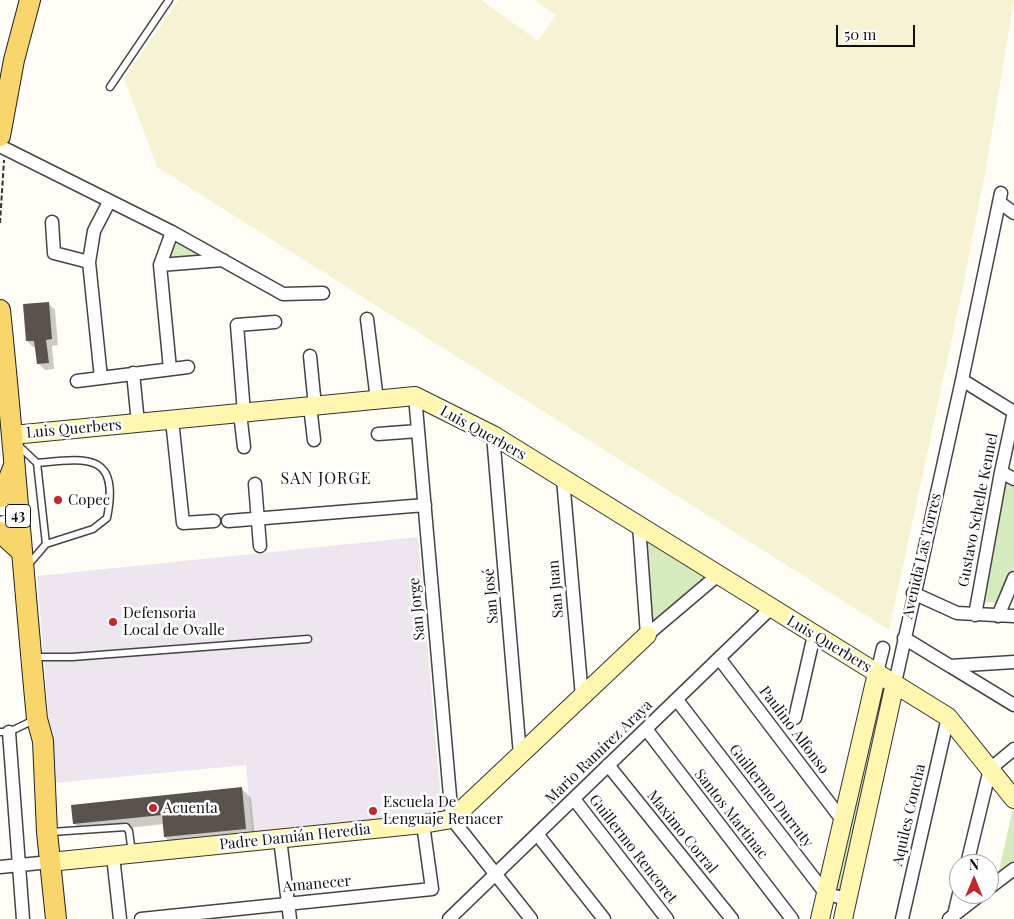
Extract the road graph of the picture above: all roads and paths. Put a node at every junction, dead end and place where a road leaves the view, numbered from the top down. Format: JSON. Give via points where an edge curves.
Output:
{"nodes":[{"id":1,"x":19,"y":0,"type":"edge"},
{"id":2,"x":30,"y":0,"type":"edge"},
{"id":3,"x":169,"y":0,"type":"edge"},
{"id":4,"x":4,"y":72,"type":"edge"},
{"id":5,"x":110,"y":87,"type":"dead end"},
{"id":6,"x":0,"y":136,"type":"edge"},
{"id":7,"x":0,"y":146,"type":"edge"},
{"id":8,"x":109,"y":202,"type":"junction"},
{"id":9,"x":1014,"y":213,"type":"edge"},
{"id":10,"x":52,"y":222,"type":"dead end"},
{"id":11,"x":172,"y":232,"type":"junction"},
{"id":12,"x":223,"y":260,"type":"junction"},
{"id":13,"x":89,"y":262,"type":"junction"},
{"id":14,"x":160,"y":265,"type":"junction"},
{"id":15,"x":323,"y":293,"type":"dead end"},
{"id":16,"x":0,"y":310,"type":"edge"},
{"id":17,"x":368,"y":319,"type":"dead end"},
{"id":18,"x":275,"y":322,"type":"dead end"},
{"id":19,"x":310,"y":356,"type":"dead end"},
{"id":20,"x":188,"y":367,"type":"dead end"},
{"id":21,"x":170,"y":369,"type":"junction"},
{"id":22,"x":133,"y":374,"type":"junction"},
{"id":23,"x":101,"y":378,"type":"junction"},
{"id":24,"x":77,"y":380,"type":"dead end"},
{"id":25,"x":962,"y":380,"type":"junction"},
{"id":26,"x":415,"y":396,"type":"junction"},
{"id":27,"x":377,"y":400,"type":"junction"},
{"id":28,"x":313,"y":406,"type":"junction"},
{"id":29,"x":1014,"y":412,"type":"edge"},
{"id":30,"x":242,"y":413,"type":"junction"},
{"id":31,"x":172,"y":420,"type":"junction"},
{"id":32,"x":138,"y":423,"type":"junction"},
{"id":33,"x":418,"y":431,"type":"junction"},
{"id":34,"x":378,"y":434,"type":"dead end"},
{"id":35,"x":493,"y":435,"type":"junction"},
{"id":36,"x":13,"y":438,"type":"junction"},
{"id":37,"x":314,"y":440,"type":"dead end"},
{"id":38,"x":244,"y":447,"type":"dead end"},
{"id":39,"x":15,"y":461,"type":"junction"},
{"id":40,"x":37,"y":463,"type":"junction"},
{"id":41,"x":1001,"y":472,"type":"junction"},
{"id":42,"x":563,"y":479,"type":"junction"},
{"id":43,"x":1014,"y":480,"type":"edge"},
{"id":44,"x":255,"y":484,"type":"dead end"},
{"id":45,"x":0,"y":497,"type":"edge"},
{"id":46,"x":425,"y":505,"type":"junction"},
{"id":47,"x":9,"y":516,"type":"edge"},
{"id":48,"x":258,"y":519,"type":"junction"},
{"id":49,"x":214,"y":521,"type":"dead end"},
{"id":50,"x":228,"y":521,"type":"dead end"},
{"id":51,"x":639,"y":526,"type":"junction"},
{"id":52,"x":0,"y":532,"type":"edge"},
{"id":53,"x":46,"y":544,"type":"junction"},
{"id":54,"x":260,"y":546,"type":"dead end"},
{"id":55,"x":22,"y":560,"type":"junction"},
{"id":56,"x":718,"y":575,"type":"junction"},
{"id":57,"x":1014,"y":578,"type":"edge"},
{"id":58,"x":913,"y":593,"type":"junction"},
{"id":59,"x":771,"y":608,"type":"junction"},
{"id":60,"x":975,"y":615,"type":"junction"},
{"id":61,"x":998,"y":616,"type":"junction"},
{"id":62,"x":1014,"y":616,"type":"edge"},
{"id":63,"x":647,"y":635,"type":"junction"},
{"id":64,"x":814,"y":635,"type":"junction"},
{"id":65,"x":904,"y":638,"type":"junction"},
{"id":66,"x":308,"y":639,"type":"dead end"},
{"id":67,"x":883,"y":648,"type":"dead end"},
{"id":68,"x":31,"y":657,"type":"junction"},
{"id":69,"x":719,"y":658,"type":"junction"},
{"id":70,"x":1014,"y":662,"type":"edge"},
{"id":71,"x":950,"y":666,"type":"junction"},
{"id":72,"x":877,"y":672,"type":"junction"},
{"id":73,"x":894,"y":683,"type":"junction"},
{"id":74,"x":582,"y":697,"type":"junction"},
{"id":75,"x":677,"y":700,"type":"junction"},
{"id":76,"x":1014,"y":705,"type":"edge"},
{"id":77,"x":948,"y":717,"type":"junction"},
{"id":78,"x":795,"y":718,"type":"dead end"},
{"id":79,"x":37,"y":720,"type":"junction"},
{"id":80,"x":646,"y":729,"type":"junction"},
{"id":81,"x":4,"y":732,"type":"edge"},
{"id":82,"x":1014,"y":749,"type":"edge"},
{"id":83,"x":520,"y":754,"type":"junction"},
{"id":84,"x":608,"y":765,"type":"junction"},
{"id":85,"x":990,"y":769,"type":"junction"},
{"id":86,"x":574,"y":799,"type":"junction"},
{"id":87,"x":1014,"y":799,"type":"edge"},
{"id":88,"x":452,"y":819,"type":"junction"},
{"id":89,"x":843,"y":821,"type":"junction"},
{"id":90,"x":423,"y":824,"type":"junction"},
{"id":91,"x":47,"y":832,"type":"junction"},
{"id":92,"x":537,"y":834,"type":"junction"},
{"id":93,"x":280,"y":839,"type":"junction"},
{"id":94,"x":132,"y":854,"type":"junction"},
{"id":95,"x":969,"y":854,"type":"edge"},
{"id":96,"x":113,"y":856,"type":"junction"},
{"id":97,"x":45,"y":863,"type":"junction"},
{"id":98,"x":20,"y":865,"type":"junction"},
{"id":99,"x":0,"y":867,"type":"edge"},
{"id":100,"x":1014,"y":869,"type":"edge"},
{"id":101,"x":496,"y":874,"type":"junction"},
{"id":102,"x":999,"y":880,"type":"edge"},
{"id":103,"x":826,"y":894,"type":"junction"},
{"id":104,"x":848,"y":899,"type":"junction"},
{"id":105,"x":288,"y":903,"type":"junction"},
{"id":106,"x":957,"y":904,"type":"edge"},
{"id":107,"x":968,"y":904,"type":"edge"},
{"id":108,"x":456,"y":916,"type":"edge"},
{"id":109,"x":952,"y":917,"type":"edge"},
{"id":110,"x":23,"y":919,"type":"edge"},
{"id":111,"x":47,"y":919,"type":"edge"},
{"id":112,"x":56,"y":919,"type":"edge"},
{"id":113,"x":120,"y":919,"type":"edge"},
{"id":114,"x":141,"y":919,"type":"edge"},
{"id":115,"x":290,"y":919,"type":"edge"},
{"id":116,"x":531,"y":919,"type":"edge"},
{"id":117,"x":604,"y":919,"type":"edge"},
{"id":118,"x":667,"y":919,"type":"edge"},
{"id":119,"x":732,"y":919,"type":"edge"},
{"id":120,"x":792,"y":919,"type":"edge"},
{"id":121,"x":820,"y":919,"type":"edge"},
{"id":122,"x":843,"y":919,"type":"edge"},
{"id":123,"x":902,"y":919,"type":"edge"}],
"edges":[{"from":1,"to":4,"type":"main road"},
{"from":2,"to":4,"type":"main road"},
{"from":3,"to":5,"type":"lane"},
{"from":4,"to":6,"type":"main road"},
{"from":7,"to":8,"type":"street"},
{"from":8,"to":11,"type":"street"},
{"from":8,"to":13,"type":"street","via":[[94,232]]},
{"from":9,"to":25,"type":"street","name":"Avenida Las Torres","via":[[1000,198]]},
{"from":10,"to":13,"type":"street","via":[[54,253]]},
{"from":11,"to":12,"type":"street"},
{"from":11,"to":14,"type":"street"},
{"from":12,"to":14,"type":"street"},
{"from":12,"to":15,"type":"street","via":[[284,294]]},
{"from":13,"to":23,"type":"street"},
{"from":14,"to":21,"type":"street"},
{"from":16,"to":36,"type":"main road","number":"43"},
{"from":17,"to":27,"type":"street"},
{"from":18,"to":30,"type":"street","via":[[237,325]]},
{"from":19,"to":28,"type":"street"},
{"from":20,"to":21,"type":"street"},
{"from":21,"to":22,"type":"street"},
{"from":22,"to":23,"type":"street"},
{"from":22,"to":32,"type":"street"},
{"from":23,"to":24,"type":"street"},
{"from":25,"to":29,"type":"street"},
{"from":25,"to":58,"type":"street","name":"Avenida Las Torres"},
{"from":26,"to":27,"type":"street","name":"Luis Querbers"},
{"from":26,"to":33,"type":"street","name":"San Jorge"},
{"from":26,"to":35,"type":"street","name":"Luis Querbers"},
{"from":27,"to":28,"type":"street","name":"Luis Querbers"},
{"from":28,"to":30,"type":"street","name":"Luis Querbers"},
{"from":28,"to":37,"type":"street"},
{"from":29,"to":41,"type":"street","name":"Gustavo Schelle Kennel"},
{"from":30,"to":31,"type":"street","name":"Luis Querbers"},
{"from":30,"to":38,"type":"street"},
{"from":31,"to":32,"type":"street","name":"Luis Querbers"},
{"from":31,"to":49,"type":"street","via":[[183,523]]},
{"from":32,"to":36,"type":"street","name":"Luis Querbers"},
{"from":33,"to":34,"type":"street"},
{"from":33,"to":46,"type":"street","name":"San Jorge"},
{"from":35,"to":42,"type":"street","name":"Luis Querbers"},
{"from":35,"to":83,"type":"street","name":"San José"},
{"from":36,"to":39,"type":"main road","number":"43"},
{"from":36,"to":40,"type":"lane"},
{"from":39,"to":45,"type":"main road"},
{"from":39,"to":47,"type":"main road","number":"43"},
{"from":40,"to":53,"type":"lane"},
{"from":40,"to":53,"type":"lane","via":[[90,461],[102,467],[108,478],[110,505],[107,518],[93,529]]},
{"from":41,"to":43,"type":"street"},
{"from":41,"to":60,"type":"street","name":"Gustavo Schelle Kennel"},
{"from":42,"to":51,"type":"street","name":"Luis Querbers"},
{"from":42,"to":74,"type":"street","name":"San Juan"},
{"from":44,"to":48,"type":"street"},
{"from":46,"to":48,"type":"street"},
{"from":46,"to":88,"type":"street","name":"San Jorge"},
{"from":47,"to":55,"type":"main road","number":"43"},
{"from":48,"to":50,"type":"street"},
{"from":48,"to":54,"type":"street"},
{"from":51,"to":56,"type":"street","name":"Luis Querbers"},
{"from":51,"to":63,"type":"street"},
{"from":52,"to":55,"type":"main road"},
{"from":53,"to":55,"type":"lane"},
{"from":55,"to":68,"type":"main road","number":"43"},
{"from":56,"to":59,"type":"street","name":"Luis Querbers"},
{"from":56,"to":63,"type":"street"},
{"from":57,"to":61,"type":"street"},
{"from":58,"to":60,"type":"street","via":[[956,613]]},
{"from":58,"to":65,"type":"street","name":"Avenida Las Torres"},
{"from":59,"to":64,"type":"street","name":"Luis Querbers"},
{"from":59,"to":69,"type":"street","name":"Mario Ramírez Araya"},
{"from":60,"to":61,"type":"street"},
{"from":61,"to":62,"type":"street"},
{"from":63,"to":74,"type":"street"},
{"from":64,"to":72,"type":"street","name":"Luis Querbers"},
{"from":64,"to":78,"type":"street"},
{"from":65,"to":71,"type":"street"},
{"from":65,"to":73,"type":"street","name":"Avenida Las Torres"},
{"from":66,"to":68,"type":"lane","via":[[72,657]]},
{"from":67,"to":72,"type":"street"},
{"from":68,"to":79,"type":"main road","number":"43"},
{"from":69,"to":75,"type":"street","name":"Mario Ramírez Araya"},
{"from":69,"to":89,"type":"street","name":"Paulino Alfonso"},
{"from":70,"to":71,"type":"street"},
{"from":71,"to":76,"type":"street"},
{"from":72,"to":73,"type":"street","name":"Luis Querbers"},
{"from":72,"to":89,"type":"street"},
{"from":73,"to":77,"type":"street","name":"Luis Querbers"},
{"from":73,"to":104,"type":"street","name":"Avenida Las Torres"},
{"from":74,"to":83,"type":"street"},
{"from":75,"to":80,"type":"street","name":"Mario Ramírez Araya"},
{"from":75,"to":103,"type":"street","name":"Guillermo Durruty"},
{"from":77,"to":85,"type":"street","name":"Luis Querbers"},
{"from":77,"to":123,"type":"street","name":"Aquiles Concha"},
{"from":79,"to":81,"type":"lane"},
{"from":79,"to":91,"type":"main road","number":"43","via":[[43,741]]},
{"from":79,"to":97,"type":"main road","number":"43","via":[[34,742]]},
{"from":80,"to":84,"type":"street","name":"Mario Ramírez Araya"},
{"from":80,"to":120,"type":"street","name":"Santos Martinac"},
{"from":81,"to":98,"type":"street"},
{"from":82,"to":85,"type":"street"},
{"from":83,"to":88,"type":"street"},
{"from":84,"to":86,"type":"street","name":"Mario Ramírez Araya"},
{"from":84,"to":119,"type":"street","name":"Maximo Corral"},
{"from":85,"to":87,"type":"street","name":"Luis Querbers"},
{"from":85,"to":95,"type":"street"},
{"from":86,"to":92,"type":"street","name":"Mario Ramírez Araya"},
{"from":86,"to":118,"type":"street","name":"Guillermo Rencoret"},
{"from":88,"to":90,"type":"street","name":"Padre Damián Heredia"},
{"from":88,"to":101,"type":"street"},
{"from":89,"to":103,"type":"street"},
{"from":90,"to":93,"type":"street","name":"Padre Damián Heredia"},
{"from":90,"to":105,"type":"street","name":"Amanecer","via":[[432,889]]},
{"from":91,"to":94,"type":"lane","via":[[126,827]]},
{"from":91,"to":97,"type":"main road","number":"43"},
{"from":92,"to":101,"type":"street","name":"Mario Ramírez Araya"},
{"from":92,"to":117,"type":"street"},
{"from":93,"to":94,"type":"street","name":"Padre Damián Heredia"},
{"from":93,"to":105,"type":"street"},
{"from":94,"to":96,"type":"street","name":"Padre Damián Heredia"},
{"from":96,"to":97,"type":"street","name":"Padre Damián Heredia"},
{"from":96,"to":113,"type":"street"},
{"from":97,"to":98,"type":"street"},
{"from":97,"to":111,"type":"main road","number":"43"},
{"from":97,"to":112,"type":"main road","number":"43"},
{"from":98,"to":99,"type":"street"},
{"from":98,"to":110,"type":"street"},
{"from":100,"to":102,"type":"street"},
{"from":101,"to":108,"type":"street","name":"Mario Ramírez Araya"},
{"from":101,"to":116,"type":"street"},
{"from":103,"to":104,"type":"street"},
{"from":103,"to":121,"type":"street"},
{"from":104,"to":122,"type":"street","name":"Avenida Las Torres"},
{"from":105,"to":114,"type":"street","name":"Amanecer"},
{"from":105,"to":115,"type":"street"},
{"from":106,"to":109,"type":"street"},
{"from":107,"to":109,"type":"street"}]}
